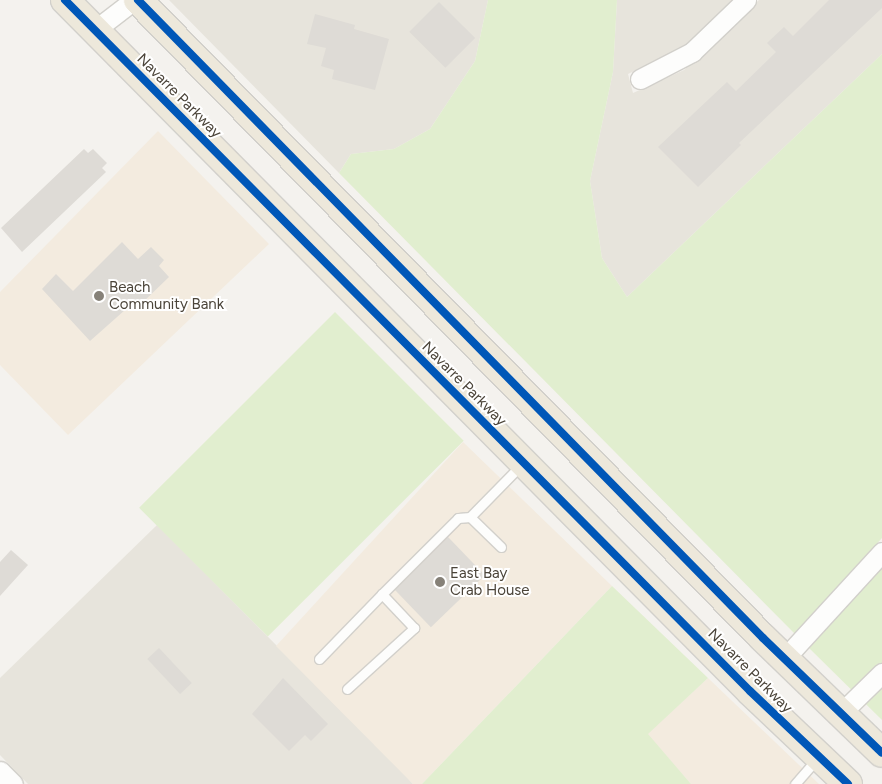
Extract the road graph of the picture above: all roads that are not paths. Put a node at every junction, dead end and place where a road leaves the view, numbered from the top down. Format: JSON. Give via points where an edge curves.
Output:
{"nodes":[{"id":1,"x":65,"y":0,"type":"edge"},
{"id":2,"x":116,"y":0,"type":"edge"},
{"id":3,"x":136,"y":0,"type":"edge"},
{"id":4,"x":746,"y":0,"type":"edge"},
{"id":5,"x":95,"y":30,"type":"junction"},
{"id":6,"x":640,"y":79,"type":"dead end"},
{"id":7,"x":523,"y":463,"type":"junction"},
{"id":8,"x":470,"y":517,"type":"junction"},
{"id":9,"x":501,"y":547,"type":"dead end"},
{"id":10,"x":882,"y":552,"type":"edge"},
{"id":11,"x":382,"y":594,"type":"junction"},
{"id":12,"x":319,"y":659,"type":"dead end"},
{"id":13,"x":784,"y":659,"type":"junction"},
{"id":14,"x":882,"y":673,"type":"edge"},
{"id":15,"x":347,"y":689,"type":"dead end"},
{"id":16,"x":840,"y":714,"type":"junction"},
{"id":17,"x":882,"y":753,"type":"edge"},
{"id":18,"x":820,"y":757,"type":"junction"},
{"id":19,"x":0,"y":771,"type":"edge"},
{"id":20,"x":13,"y":784,"type":"edge"},
{"id":21,"x":795,"y":784,"type":"edge"},
{"id":22,"x":848,"y":784,"type":"edge"}],
"edges":[{"from":1,"to":5,"type":"highway","name":"Navarre Parkway"},
{"from":2,"to":5,"type":"street"},
{"from":3,"to":5,"type":"street"},
{"from":3,"to":13,"type":"highway"},
{"from":4,"to":6,"type":"street","via":[[692,52]]},
{"from":5,"to":7,"type":"highway","name":"Navarre Parkway"},
{"from":7,"to":8,"type":"lane"},
{"from":7,"to":18,"type":"highway","name":"Navarre Parkway"},
{"from":8,"to":9,"type":"lane"},
{"from":8,"to":11,"type":"lane","via":[[458,518]]},
{"from":10,"to":13,"type":"street"},
{"from":11,"to":12,"type":"lane"},
{"from":11,"to":15,"type":"lane","via":[[414,628]]},
{"from":13,"to":16,"type":"highway"},
{"from":14,"to":16,"type":"street"},
{"from":16,"to":17,"type":"highway"},
{"from":18,"to":21,"type":"lane"},
{"from":18,"to":22,"type":"highway","name":"Navarre Parkway"},
{"from":19,"to":20,"type":"street"}]}
